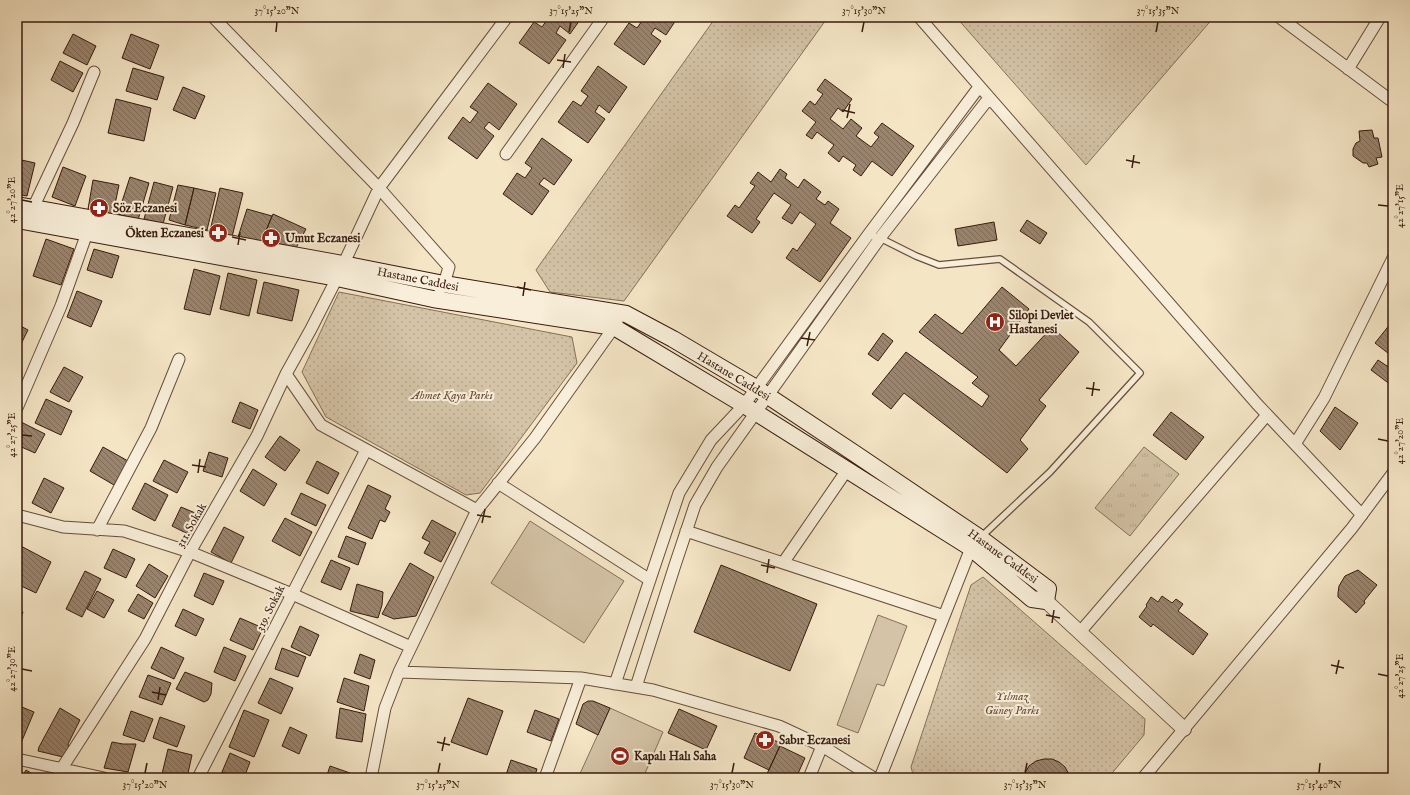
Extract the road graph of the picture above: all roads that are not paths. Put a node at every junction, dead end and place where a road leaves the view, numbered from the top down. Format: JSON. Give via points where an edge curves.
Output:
{"nodes":[{"id":1,"x":213,"y":17,"type":"edge"},
{"id":2,"x":508,"y":17,"type":"edge"},
{"id":3,"x":604,"y":17,"type":"edge"},
{"id":4,"x":919,"y":17,"type":"edge"},
{"id":5,"x":1279,"y":17,"type":"edge"},
{"id":6,"x":1380,"y":17,"type":"edge"},
{"id":7,"x":1348,"y":69,"type":"junction"},
{"id":8,"x":94,"y":72,"type":"dead end"},
{"id":9,"x":979,"y":87,"type":"junction"},
{"id":10,"x":989,"y":98,"type":"junction"},
{"id":11,"x":1393,"y":102,"type":"edge"},
{"id":12,"x":506,"y":154,"type":"dead end"},
{"id":13,"x":380,"y":188,"type":"junction"},
{"id":14,"x":17,"y":205,"type":"edge"},
{"id":15,"x":33,"y":208,"type":"junction"},
{"id":16,"x":17,"y":220,"type":"edge"},
{"id":17,"x":87,"y":233,"type":"junction"},
{"id":18,"x":868,"y":235,"type":"junction"},
{"id":19,"x":880,"y":238,"type":"junction"},
{"id":20,"x":1393,"y":258,"type":"edge"},
{"id":21,"x":340,"y":271,"type":"junction"},
{"id":22,"x":444,"y":284,"type":"junction"},
{"id":23,"x":433,"y":299,"type":"junction"},
{"id":24,"x":626,"y":314,"type":"junction"},
{"id":25,"x":614,"y":327,"type":"junction"},
{"id":26,"x":179,"y":359,"type":"dead end"},
{"id":27,"x":286,"y":374,"type":"junction"},
{"id":28,"x":762,"y":392,"type":"junction"},
{"id":29,"x":17,"y":408,"type":"edge"},
{"id":30,"x":750,"y":408,"type":"junction"},
{"id":31,"x":1267,"y":415,"type":"junction"},
{"id":32,"x":1295,"y":444,"type":"junction"},
{"id":33,"x":366,"y":450,"type":"junction"},
{"id":34,"x":847,"y":470,"type":"junction"},
{"id":35,"x":1393,"y":473,"type":"edge"},
{"id":36,"x":498,"y":484,"type":"junction"},
{"id":37,"x":476,"y":510,"type":"junction"},
{"id":38,"x":17,"y":515,"type":"edge"},
{"id":39,"x":1362,"y":515,"type":"junction"},
{"id":40,"x":97,"y":530,"type":"junction"},
{"id":41,"x":686,"y":531,"type":"junction"},
{"id":42,"x":976,"y":543,"type":"junction"},
{"id":43,"x":190,"y":552,"type":"junction"},
{"id":44,"x":783,"y":563,"type":"junction"},
{"id":45,"x":650,"y":580,"type":"junction"},
{"id":46,"x":292,"y":594,"type":"junction"},
{"id":47,"x":1046,"y":601,"type":"joint"},
{"id":48,"x":944,"y":616,"type":"junction"},
{"id":49,"x":1080,"y":632,"type":"junction"},
{"id":50,"x":411,"y":647,"type":"junction"},
{"id":51,"x":399,"y":672,"type":"junction"},
{"id":52,"x":581,"y":678,"type":"junction"},
{"id":53,"x":615,"y":684,"type":"junction"},
{"id":54,"x":636,"y":687,"type":"junction"},
{"id":55,"x":1184,"y":729,"type":"junction"},
{"id":56,"x":822,"y":746,"type":"junction"},
{"id":57,"x":17,"y":759,"type":"edge"},
{"id":58,"x":60,"y":773,"type":"edge"},
{"id":59,"x":104,"y":778,"type":"edge"},
{"id":60,"x":198,"y":778,"type":"edge"},
{"id":61,"x":372,"y":778,"type":"edge"},
{"id":62,"x":545,"y":778,"type":"edge"},
{"id":63,"x":809,"y":778,"type":"edge"},
{"id":64,"x":874,"y":778,"type":"edge"},
{"id":65,"x":880,"y":778,"type":"edge"},
{"id":66,"x":1144,"y":778,"type":"edge"}],
"edges":[{"from":1,"to":13,"type":"street"},
{"from":2,"to":13,"type":"street","name":"311. Sokak"},
{"from":3,"to":12,"type":"street"},
{"from":4,"to":9,"type":"street"},
{"from":5,"to":7,"type":"street"},
{"from":6,"to":7,"type":"street"},
{"from":7,"to":11,"type":"street"},
{"from":8,"to":15,"type":"street"},
{"from":9,"to":10,"type":"street"},
{"from":9,"to":18,"type":"street"},
{"from":10,"to":19,"type":"street"},
{"from":10,"to":31,"type":"street"},
{"from":13,"to":21,"type":"street","name":"311. Sokak"},
{"from":13,"to":22,"type":"street","via":[[449,267]]},
{"from":14,"to":15,"type":"main road","name":"Hastane Caddesi"},
{"from":15,"to":21,"type":"main road","name":"Hastane Caddesi"},
{"from":16,"to":17,"type":"main road","name":"Hastane Caddesi"},
{"from":17,"to":21,"type":"main road","name":"Hastane Caddesi"},
{"from":17,"to":29,"type":"street","via":[[62,306]]},
{"from":18,"to":19,"type":"lane"},
{"from":18,"to":28,"type":"street"},
{"from":19,"to":28,"type":"street"},
{"from":19,"to":42,"type":"lane","via":[[939,265],[1000,260],[1089,322],[1140,373],[1050,472]]},
{"from":20,"to":32,"type":"street","via":[[1324,398]]},
{"from":21,"to":22,"type":"main road","name":"Hastane Caddesi"},
{"from":21,"to":23,"type":"main road","name":"Hastane Caddesi"},
{"from":21,"to":27,"type":"street","name":"311. Sokak"},
{"from":22,"to":23,"type":"street"},
{"from":22,"to":24,"type":"main road","name":"Hastane Caddesi"},
{"from":23,"to":25,"type":"main road","name":"Hastane Caddesi"},
{"from":24,"to":25,"type":"street"},
{"from":24,"to":28,"type":"main road","name":"Hastane Caddesi"},
{"from":25,"to":30,"type":"main road","name":"Hastane Caddesi"},
{"from":25,"to":36,"type":"street","via":[[535,438]]},
{"from":26,"to":40,"type":"street","via":[[151,428]]},
{"from":27,"to":33,"type":"street","via":[[322,425]]},
{"from":27,"to":43,"type":"street","name":"311. Sokak","via":[[256,436]]},
{"from":28,"to":30,"type":"street"},
{"from":28,"to":42,"type":"main road","name":"Hastane Caddesi","via":[[854,452]]},
{"from":30,"to":34,"type":"main road","name":"Hastane Caddesi"},
{"from":30,"to":41,"type":"street","via":[[696,505]]},
{"from":30,"to":45,"type":"street","via":[[711,440],[679,493]]},
{"from":31,"to":32,"type":"street"},
{"from":31,"to":49,"type":"street"},
{"from":32,"to":39,"type":"street"},
{"from":33,"to":37,"type":"street"},
{"from":33,"to":46,"type":"street","name":"319. Sokak"},
{"from":34,"to":42,"type":"main road","name":"Hastane Caddesi"},
{"from":34,"to":44,"type":"street"},
{"from":35,"to":39,"type":"street"},
{"from":36,"to":37,"type":"street"},
{"from":36,"to":45,"type":"street"},
{"from":37,"to":50,"type":"street"},
{"from":38,"to":40,"type":"street","via":[[63,527]]},
{"from":39,"to":55,"type":"street"},
{"from":40,"to":43,"type":"street","via":[[124,532]]},
{"from":41,"to":44,"type":"street"},
{"from":41,"to":54,"type":"street"},
{"from":42,"to":47,"type":"main road","name":"Hastane Caddesi","via":[[1048,589]]},
{"from":42,"to":48,"type":"street"},
{"from":43,"to":46,"type":"street"},
{"from":43,"to":58,"type":"street","name":"311. Sokak","via":[[145,639]]},
{"from":44,"to":48,"type":"street"},
{"from":45,"to":53,"type":"street"},
{"from":46,"to":50,"type":"street"},
{"from":46,"to":60,"type":"street","name":"319. Sokak"},
{"from":47,"to":49,"type":"street"},
{"from":48,"to":65,"type":"street"},
{"from":49,"to":55,"type":"street"},
{"from":50,"to":51,"type":"street"},
{"from":51,"to":52,"type":"street"},
{"from":51,"to":61,"type":"street","via":[[385,708]]},
{"from":52,"to":53,"type":"street"},
{"from":52,"to":62,"type":"street"},
{"from":53,"to":54,"type":"street"},
{"from":54,"to":56,"type":"street","via":[[779,726]]},
{"from":55,"to":66,"type":"street"},
{"from":56,"to":63,"type":"street"},
{"from":56,"to":64,"type":"street"},
{"from":57,"to":58,"type":"street"},
{"from":58,"to":59,"type":"street"}]}
